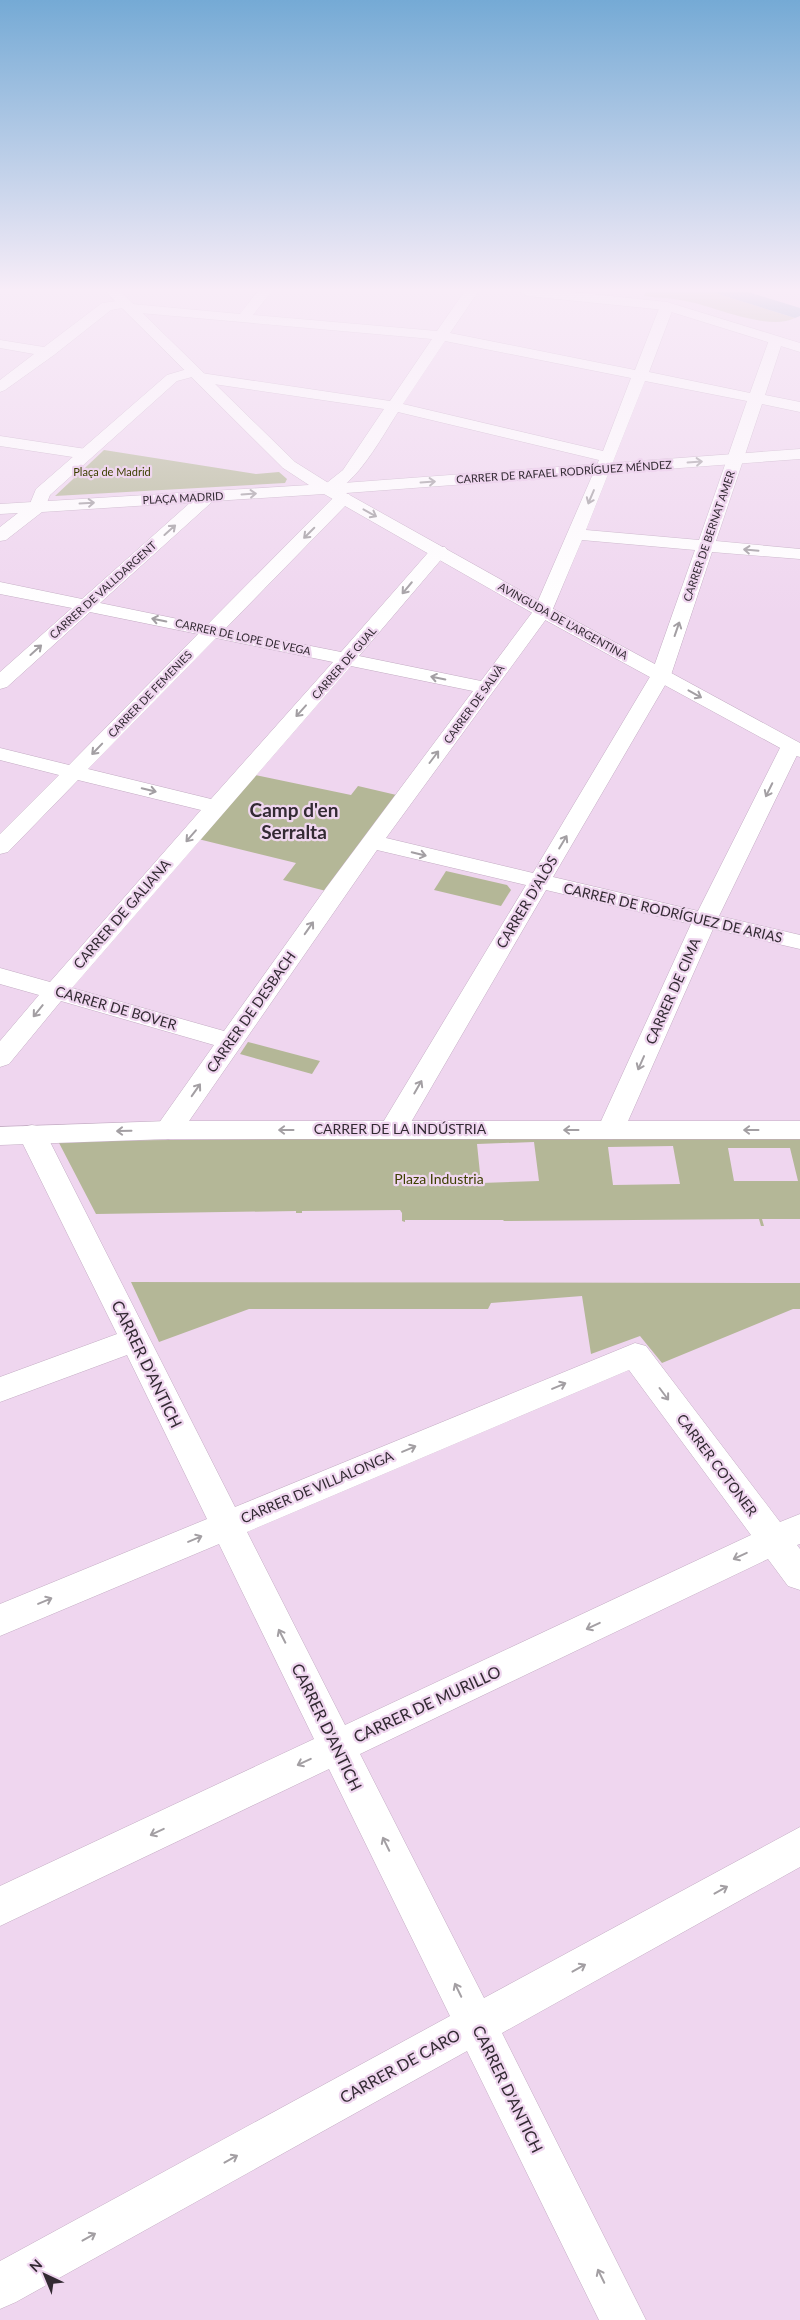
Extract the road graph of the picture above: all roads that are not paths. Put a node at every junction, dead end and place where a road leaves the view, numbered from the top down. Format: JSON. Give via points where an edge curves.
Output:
{"nodes":[{"id":1,"x":147,"y":400,"type":"edge"},
{"id":2,"x":224,"y":400,"type":"edge"},
{"id":3,"x":357,"y":400,"type":"edge"},
{"id":4,"x":396,"y":400,"type":"edge"},
{"id":5,"x":630,"y":400,"type":"edge"},
{"id":6,"x":754,"y":400,"type":"edge"},
{"id":7,"x":766,"y":400,"type":"edge"},
{"id":8,"x":392,"y":406,"type":"junction"},
{"id":9,"x":800,"y":407,"type":"edge"},
{"id":10,"x":0,"y":441,"type":"edge"},
{"id":11,"x":86,"y":454,"type":"junction"},
{"id":12,"x":800,"y":454,"type":"edge"},
{"id":13,"x":736,"y":459,"type":"junction"},
{"id":14,"x":605,"y":463,"type":"junction"},
{"id":15,"x":335,"y":494,"type":"junction"},
{"id":16,"x":206,"y":497,"type":"junction"},
{"id":17,"x":38,"y":506,"type":"junction"},
{"id":18,"x":0,"y":509,"type":"edge"},
{"id":19,"x":575,"y":534,"type":"junction"},
{"id":20,"x":0,"y":536,"type":"edge"},
{"id":21,"x":706,"y":546,"type":"junction"},
{"id":22,"x":439,"y":551,"type":"junction"},
{"id":23,"x":800,"y":554,"type":"edge"},
{"id":24,"x":0,"y":588,"type":"edge"},
{"id":25,"x":86,"y":604,"type":"junction"},
{"id":26,"x":543,"y":610,"type":"junction"},
{"id":27,"x":210,"y":631,"type":"junction"},
{"id":28,"x":348,"y":659,"type":"junction"},
{"id":29,"x":661,"y":675,"type":"junction"},
{"id":30,"x":0,"y":683,"type":"edge"},
{"id":31,"x":486,"y":688,"type":"junction"},
{"id":32,"x":795,"y":748,"type":"edge"},
{"id":33,"x":0,"y":754,"type":"edge"},
{"id":34,"x":76,"y":771,"type":"junction"},
{"id":35,"x":246,"y":773,"type":"joint"},
{"id":36,"x":216,"y":807,"type":"junction"},
{"id":37,"x":372,"y":842,"type":"junction"},
{"id":38,"x":0,"y":847,"type":"edge"},
{"id":39,"x":539,"y":882,"type":"junction"},
{"id":40,"x":705,"y":920,"type":"junction"},
{"id":41,"x":800,"y":942,"type":"edge"},
{"id":42,"x":0,"y":976,"type":"edge"},
{"id":43,"x":55,"y":990,"type":"junction"},
{"id":44,"x":231,"y":1041,"type":"junction"},
{"id":45,"x":0,"y":1058,"type":"edge"},
{"id":46,"x":393,"y":1129,"type":"junction"},
{"id":47,"x":168,"y":1130,"type":"junction"},
{"id":48,"x":611,"y":1130,"type":"junction"},
{"id":49,"x":800,"y":1130,"type":"edge"},
{"id":50,"x":16,"y":1135,"type":"edge"},
{"id":51,"x":135,"y":1340,"type":"junction"},
{"id":52,"x":635,"y":1355,"type":"joint"},
{"id":53,"x":0,"y":1390,"type":"edge"},
{"id":54,"x":227,"y":1525,"type":"junction"},
{"id":55,"x":787,"y":1534,"type":"edge"},
{"id":56,"x":800,"y":1575,"type":"edge"},
{"id":57,"x":0,"y":1620,"type":"edge"},
{"id":58,"x":337,"y":1746,"type":"junction"},
{"id":59,"x":800,"y":1846,"type":"edge"},
{"id":60,"x":0,"y":1906,"type":"edge"},
{"id":61,"x":476,"y":2025,"type":"junction"},
{"id":62,"x":0,"y":2286,"type":"edge"},
{"id":63,"x":622,"y":2320,"type":"edge"}],
"edges":[{"from":1,"to":11,"type":"street"},
{"from":2,"to":15,"type":"street","name":"AVINGUDA DE L'ARGENTINA","via":[[289,465]]},
{"from":3,"to":8,"type":"street"},
{"from":4,"to":8,"type":"street","name":"CARRER DE FEMENIES"},
{"from":5,"to":14,"type":"street","name":"CARRER DE SALVÀ"},
{"from":6,"to":13,"type":"street","name":"CARRER DE BERNAT AMER"},
{"from":7,"to":9,"type":"street"},
{"from":8,"to":14,"type":"street"},
{"from":8,"to":15,"type":"street","name":"CARRER DE FEMENIES"},
{"from":10,"to":11,"type":"street"},
{"from":11,"to":17,"type":"street","via":[[42,493]]},
{"from":12,"to":13,"type":"street","name":"CARRER DE RAFAEL RODRÍGUEZ MÉNDEZ"},
{"from":14,"to":13,"type":"street","name":"CARRER DE RAFAEL RODRÍGUEZ MÉNDEZ","one_way":true},
{"from":13,"to":21,"type":"street","name":"CARRER DE BERNAT AMER"},
{"from":15,"to":14,"type":"street","name":"CARRER DE RAFAEL RODRÍGUEZ MÉNDEZ","one_way":true},
{"from":14,"to":19,"type":"street","name":"CARRER DE SALVÀ","one_way":true},
{"from":16,"to":15,"type":"street","name":"PLAÇA MADRID","one_way":true},
{"from":15,"to":22,"type":"street","name":"AVINGUDA DE L'ARGENTINA","one_way":true},
{"from":15,"to":27,"type":"street","name":"CARRER DE FEMENIES","one_way":true},
{"from":17,"to":16,"type":"street","name":"PLAÇA MADRID","one_way":true},
{"from":25,"to":16,"type":"street","name":"CARRER DE VALLDARGENT","one_way":true},
{"from":17,"to":18,"type":"street","name":"PLAÇA MADRID"},
{"from":17,"to":20,"type":"street"},
{"from":19,"to":21,"type":"street"},
{"from":19,"to":26,"type":"street","name":"CARRER DE SALVÀ"},
{"from":23,"to":21,"type":"street","one_way":true},
{"from":29,"to":21,"type":"street","name":"CARRER DE BERNAT AMER","one_way":true},
{"from":22,"to":26,"type":"street","name":"AVINGUDA DE L'ARGENTINA"},
{"from":22,"to":28,"type":"street","name":"CARRER DE GUAL","one_way":true},
{"from":24,"to":25,"type":"street","name":"CARRER DE LOPE DE VEGA"},
{"from":27,"to":25,"type":"street","name":"CARRER DE LOPE DE VEGA","one_way":true},
{"from":30,"to":25,"type":"street","name":"CARRER DE VALLDARGENT","one_way":true},
{"from":26,"to":29,"type":"street","name":"AVINGUDA DE L'ARGENTINA"},
{"from":26,"to":31,"type":"street","name":"CARRER DE SALVÀ"},
{"from":27,"to":28,"type":"street","name":"CARRER DE LOPE DE VEGA"},
{"from":27,"to":34,"type":"street","name":"CARRER DE FEMENIES","one_way":true},
{"from":31,"to":28,"type":"street","name":"CARRER DE LOPE DE VEGA","one_way":true},
{"from":28,"to":35,"type":"street","name":"CARRER DE GUAL","one_way":true},
{"from":29,"to":32,"type":"street","name":"AVINGUDA DE L'ARGENTINA","one_way":true},
{"from":39,"to":29,"type":"street","name":"CARRER D'ALÒS","one_way":true},
{"from":37,"to":31,"type":"street","name":"CARRER DE SALVÀ","one_way":true},
{"from":32,"to":40,"type":"street","name":"CARRER DE CIMA","one_way":true},
{"from":33,"to":34,"type":"street"},
{"from":34,"to":36,"type":"street","one_way":true},
{"from":34,"to":38,"type":"street","name":"CARRER DE FEMENIES"},
{"from":35,"to":36,"type":"street","name":"CARRER DE GALIANA"},
{"from":36,"to":43,"type":"street","name":"CARRER DE GALIANA","one_way":true},
{"from":37,"to":39,"type":"street","name":"CARRER DE RODRÍGUEZ DE ARIAS","one_way":true},
{"from":44,"to":37,"type":"street","name":"CARRER DE DESBACH","one_way":true},
{"from":39,"to":40,"type":"street","name":"CARRER DE RODRÍGUEZ DE ARIAS"},
{"from":46,"to":39,"type":"street","name":"CARRER D'ALÒS","one_way":true},
{"from":40,"to":41,"type":"street","name":"CARRER DE RODRÍGUEZ DE ARIAS"},
{"from":40,"to":48,"type":"street","name":"CARRER DE CIMA","one_way":true},
{"from":42,"to":43,"type":"street","name":"CARRER DE BOVER"},
{"from":43,"to":44,"type":"street","name":"CARRER DE BOVER"},
{"from":43,"to":45,"type":"street","name":"CARRER DE GALIANA","one_way":true},
{"from":47,"to":44,"type":"street","name":"CARRER DE DESBACH","one_way":true},
{"from":46,"to":47,"type":"street","name":"CARRER DE LA INDÚSTRIA","one_way":true},
{"from":48,"to":46,"type":"street","name":"CARRER DE LA INDÚSTRIA","one_way":true},
{"from":47,"to":50,"type":"street","name":"CARRER DE LA INDÚSTRIA","one_way":true},
{"from":49,"to":48,"type":"street","name":"CARRER DE LA INDÚSTRIA","one_way":true},
{"from":50,"to":51,"type":"street","name":"CARRER D'ANTICH"},
{"from":51,"to":53,"type":"street"},
{"from":51,"to":54,"type":"street","name":"CARRER D'ANTICH"},
{"from":54,"to":52,"type":"street","name":"CARRER DE VILLALONGA","one_way":true},
{"from":52,"to":55,"type":"street","name":"CARRER COTONER","one_way":true},
{"from":57,"to":54,"type":"street","name":"CARRER DE VILLALONGA","one_way":true},
{"from":58,"to":54,"type":"street","name":"CARRER D'ANTICH","one_way":true},
{"from":55,"to":56,"type":"street","name":"CARRER COTONER"},
{"from":55,"to":58,"type":"street","name":"CARRER DE MURILLO","one_way":true},
{"from":58,"to":60,"type":"street","name":"CARRER DE MURILLO","one_way":true},
{"from":61,"to":58,"type":"street","name":"CARRER D'ANTICH","one_way":true},
{"from":61,"to":59,"type":"street","name":"CARRER DE CARO","one_way":true},
{"from":62,"to":61,"type":"street","name":"CARRER DE CARO","one_way":true},
{"from":63,"to":61,"type":"street","name":"CARRER D'ANTICH","one_way":true}]}
